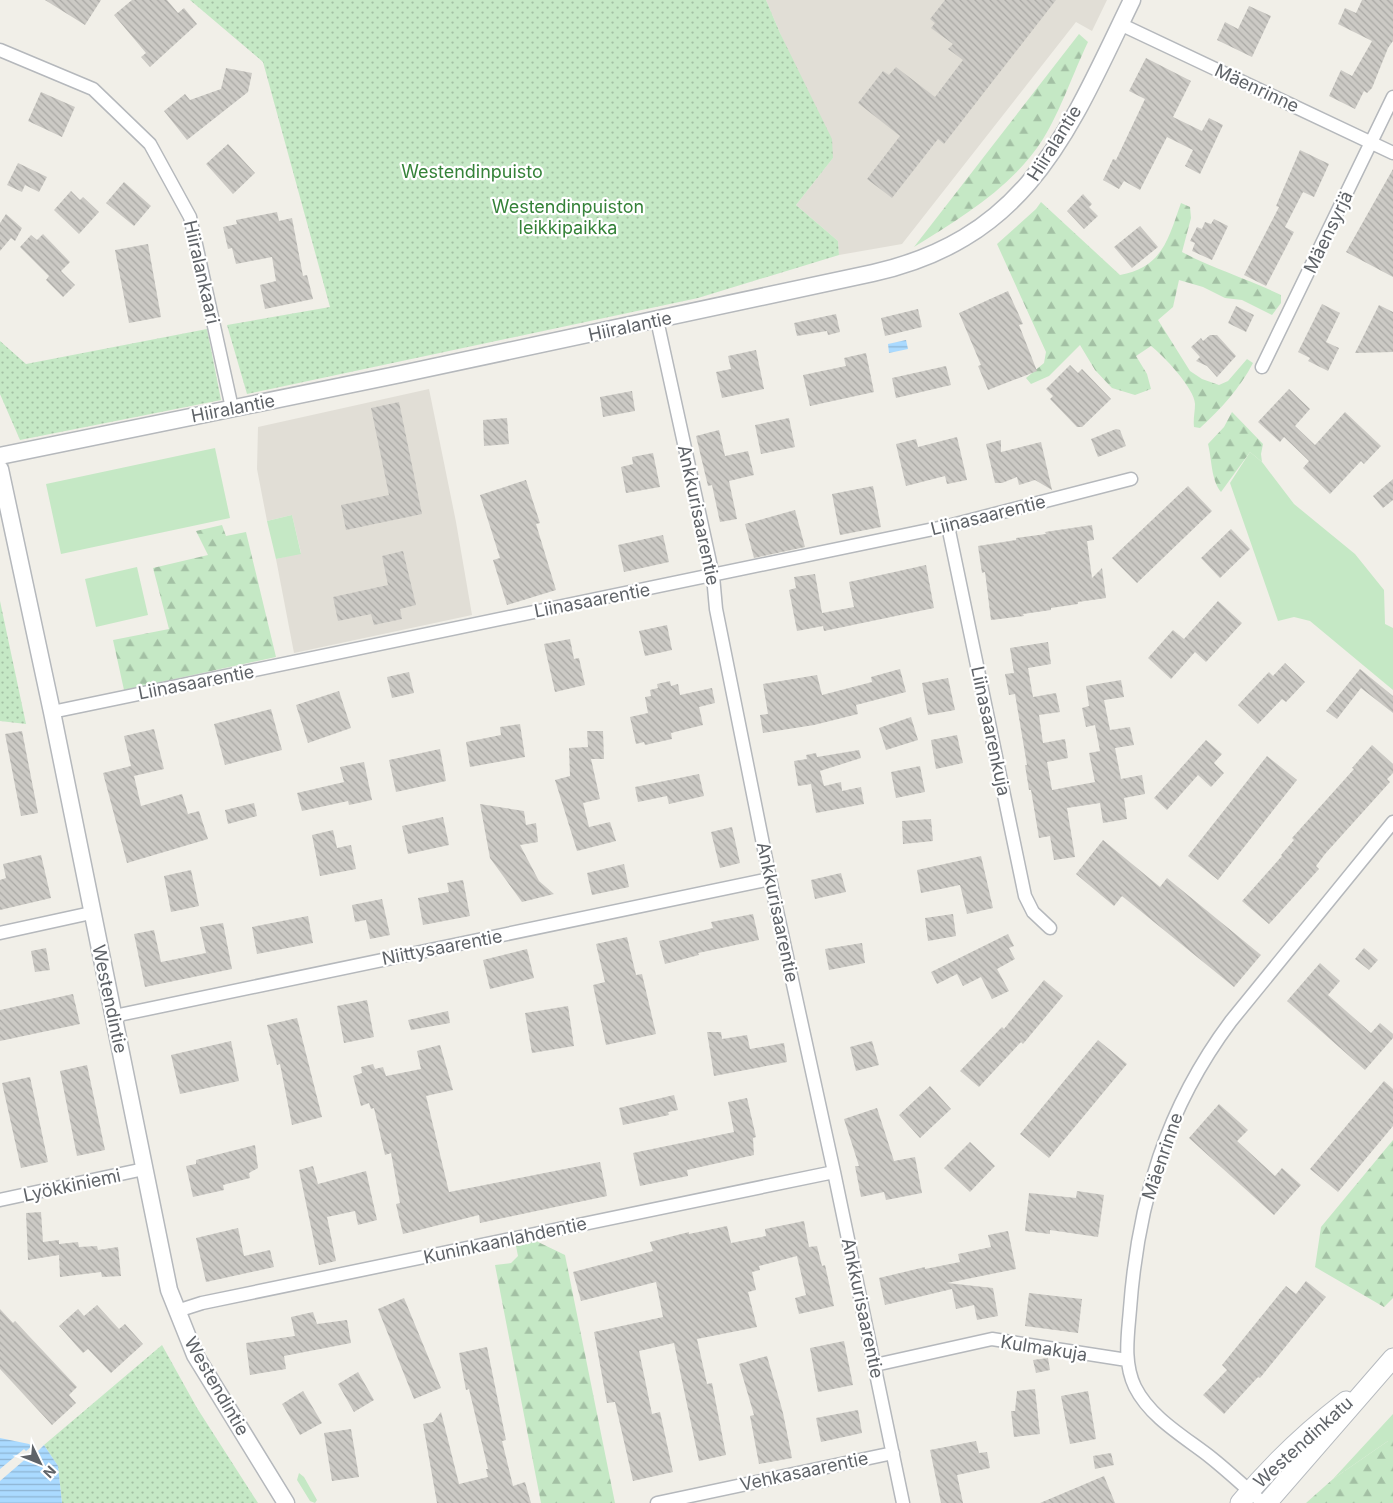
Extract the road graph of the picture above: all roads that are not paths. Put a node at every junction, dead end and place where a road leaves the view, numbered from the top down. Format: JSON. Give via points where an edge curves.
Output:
{"nodes":[{"id":1,"x":1132,"y":0,"type":"edge"},
{"id":2,"x":1120,"y":24,"type":"junction"},
{"id":3,"x":0,"y":50,"type":"edge"},
{"id":4,"x":1393,"y":97,"type":"edge"},
{"id":5,"x":1371,"y":142,"type":"junction"},
{"id":6,"x":1393,"y":153,"type":"edge"},
{"id":7,"x":658,"y":320,"type":"junction"},
{"id":8,"x":1262,"y":367,"type":"dead end"},
{"id":9,"x":232,"y":408,"type":"junction"},
{"id":10,"x":0,"y":456,"type":"edge"},
{"id":11,"x":0,"y":469,"type":"edge"},
{"id":12,"x":1131,"y":479,"type":"dead end"},
{"id":13,"x":948,"y":526,"type":"junction"},
{"id":14,"x":713,"y":576,"type":"junction"},
{"id":15,"x":52,"y":712,"type":"junction"},
{"id":16,"x":1393,"y":822,"type":"edge"},
{"id":17,"x":770,"y":879,"type":"junction"},
{"id":18,"x":91,"y":913,"type":"junction"},
{"id":19,"x":1050,"y":928,"type":"dead end"},
{"id":20,"x":0,"y":933,"type":"edge"},
{"id":21,"x":114,"y":1016,"type":"junction"},
{"id":22,"x":144,"y":1168,"type":"junction"},
{"id":23,"x":834,"y":1172,"type":"junction"},
{"id":24,"x":0,"y":1200,"type":"edge"},
{"id":25,"x":176,"y":1311,"type":"junction"},
{"id":26,"x":1393,"y":1358,"type":"edge"},
{"id":27,"x":1126,"y":1360,"type":"junction"},
{"id":28,"x":875,"y":1365,"type":"junction"},
{"id":29,"x":893,"y":1453,"type":"junction"},
{"id":30,"x":1255,"y":1500,"type":"edge"},
{"id":31,"x":286,"y":1503,"type":"edge"},
{"id":32,"x":657,"y":1503,"type":"edge"},
{"id":33,"x":903,"y":1503,"type":"edge"}],
"edges":[{"from":1,"to":2,"type":"street","name":"Hiiralantie"},
{"from":2,"to":5,"type":"street","name":"Mäenrinne"},
{"from":2,"to":7,"type":"street","name":"Hiiralantie","via":[[1050,158],[1032,182],[980,230],[943,250],[892,269]]},
{"from":3,"to":9,"type":"street","name":"Hiiralankaari","via":[[93,89],[150,144],[190,216]]},
{"from":4,"to":5,"type":"street","name":"Mäensyrjä"},
{"from":5,"to":6,"type":"street","name":"Mäenrinne"},
{"from":5,"to":8,"type":"street","name":"Mäensyrjä"},
{"from":7,"to":9,"type":"street","name":"Hiiralantie"},
{"from":7,"to":14,"type":"street","name":"Ankkurisaarentie"},
{"from":9,"to":10,"type":"street","name":"Hiiralantie"},
{"from":11,"to":15,"type":"street","name":"Westendintie"},
{"from":12,"to":13,"type":"street","name":"Liinasaarentie"},
{"from":13,"to":14,"type":"street","name":"Liinasaarentie"},
{"from":13,"to":19,"type":"street","name":"Liinasaarenkuja","via":[[1025,896],[1033,912]]},
{"from":14,"to":15,"type":"street","name":"Liinasaarentie"},
{"from":14,"to":17,"type":"street","name":"Ankkurisaarentie","via":[[716,609]]},
{"from":15,"to":18,"type":"street","name":"Westendintie"},
{"from":16,"to":27,"type":"street","name":"Mäenrinne","via":[[1231,1021],[1195,1073],[1159,1156],[1140,1222]]},
{"from":17,"to":21,"type":"street","name":"Niittysaarentie"},
{"from":17,"to":23,"type":"street","name":"Ankkurisaarentie"},
{"from":18,"to":20,"type":"street"},
{"from":18,"to":21,"type":"street","name":"Westendintie"},
{"from":21,"to":22,"type":"street","name":"Westendintie"},
{"from":22,"to":24,"type":"street","name":"Lyökkiniemi"},
{"from":22,"to":25,"type":"street","name":"Westendintie"},
{"from":23,"to":25,"type":"street","name":"Kuninkaanlahdentie"},
{"from":23,"to":28,"type":"street","name":"Ankkurisaarentie"},
{"from":25,"to":31,"type":"street","name":"Westendintie","via":[[195,1355]]},
{"from":26,"to":30,"type":"main road","name":"Westendinkatu","via":[[1369,1384],[1321,1420]]},
{"from":27,"to":28,"type":"street","name":"Kulmakuja","via":[[992,1339]]},
{"from":27,"to":30,"type":"street","name":"Mäenrinne","via":[[1135,1386],[1146,1404]]},
{"from":28,"to":29,"type":"street","name":"Ankkurisaarentie"},
{"from":29,"to":32,"type":"street","name":"Vehkasaarentie"},
{"from":29,"to":33,"type":"street","name":"Ankkurisaarentie"}]}
